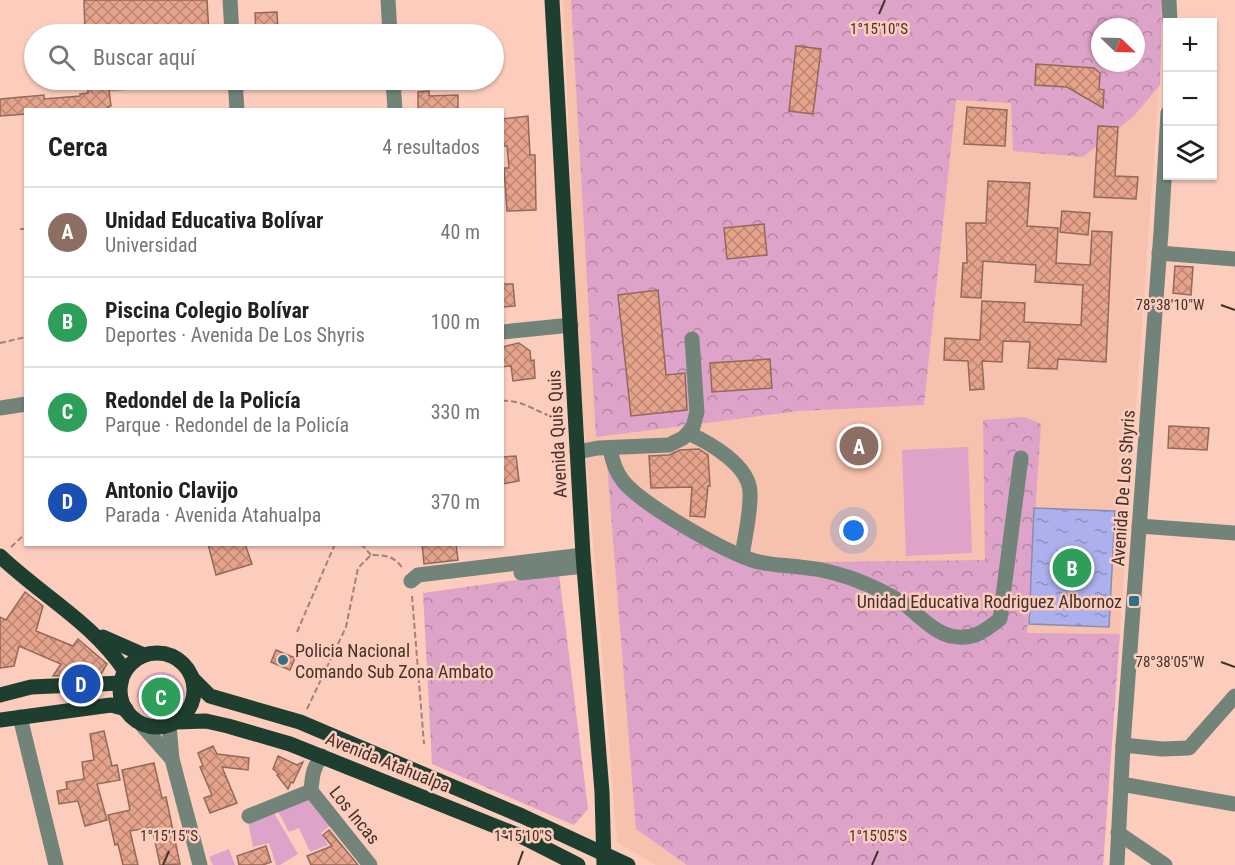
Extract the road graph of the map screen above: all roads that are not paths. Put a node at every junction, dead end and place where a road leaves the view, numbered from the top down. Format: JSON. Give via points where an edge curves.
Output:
{"nodes":[{"id":1,"x":230,"y":0,"type":"edge"},
{"id":2,"x":388,"y":0,"type":"edge"},
{"id":3,"x":552,"y":0,"type":"edge"},
{"id":4,"x":1169,"y":0,"type":"edge"},
{"id":5,"x":1170,"y":18,"type":"edge"},
{"id":6,"x":231,"y":24,"type":"edge"},
{"id":7,"x":389,"y":24,"type":"edge"},
{"id":8,"x":236,"y":90,"type":"edge"},
{"id":9,"x":394,"y":90,"type":"edge"},
{"id":10,"x":237,"y":108,"type":"edge"},
{"id":11,"x":396,"y":108,"type":"edge"},
{"id":12,"x":1166,"y":126,"type":"edge"},
{"id":13,"x":1159,"y":253,"type":"junction"},
{"id":14,"x":1235,"y":260,"type":"edge"},
{"id":15,"x":571,"y":325,"type":"junction"},
{"id":16,"x":504,"y":332,"type":"edge"},
{"id":17,"x":692,"y":339,"type":"dead end"},
{"id":18,"x":24,"y":404,"type":"edge"},
{"id":19,"x":0,"y":408,"type":"edge"},
{"id":20,"x":688,"y":433,"type":"junction"},
{"id":21,"x":610,"y":448,"type":"junction"},
{"id":22,"x":577,"y":452,"type":"junction"},
{"id":23,"x":1021,"y":458,"type":"dead end"},
{"id":24,"x":1139,"y":526,"type":"junction"},
{"id":25,"x":1235,"y":533,"type":"edge"},
{"id":26,"x":742,"y":556,"type":"junction"},
{"id":27,"x":1,"y":557,"type":"edge"},
{"id":28,"x":584,"y":561,"type":"junction"},
{"id":29,"x":411,"y":581,"type":"road end"},
{"id":30,"x":97,"y":635,"type":"junction"},
{"id":31,"x":144,"y":655,"type":"junction"},
{"id":32,"x":123,"y":677,"type":"junction"},
{"id":33,"x":193,"y":679,"type":"junction"},
{"id":34,"x":0,"y":695,"type":"edge"},
{"id":35,"x":1235,"y":696,"type":"edge"},
{"id":36,"x":126,"y":709,"type":"junction"},
{"id":37,"x":20,"y":717,"type":"junction"},
{"id":38,"x":0,"y":720,"type":"edge"},
{"id":39,"x":141,"y":723,"type":"junction"},
{"id":40,"x":172,"y":723,"type":"junction"},
{"id":41,"x":1123,"y":745,"type":"junction"},
{"id":42,"x":322,"y":756,"type":"junction"},
{"id":43,"x":172,"y":759,"type":"junction"},
{"id":44,"x":1120,"y":784,"type":"junction"},
{"id":45,"x":311,"y":791,"type":"junction"},
{"id":46,"x":1235,"y":804,"type":"edge"},
{"id":47,"x":249,"y":816,"type":"dead end"},
{"id":48,"x":1118,"y":833,"type":"junction"},
{"id":49,"x":604,"y":859,"type":"edge"},
{"id":50,"x":56,"y":865,"type":"edge"},
{"id":51,"x":200,"y":865,"type":"edge"},
{"id":52,"x":370,"y":865,"type":"edge"},
{"id":53,"x":578,"y":865,"type":"edge"},
{"id":54,"x":628,"y":865,"type":"edge"},
{"id":55,"x":1117,"y":865,"type":"edge"},
{"id":56,"x":1165,"y":865,"type":"edge"}],
"edges":[{"from":1,"to":6,"type":"street"},
{"from":2,"to":7,"type":"street"},
{"from":3,"to":15,"type":"main road","name":"Avenida Quis Quis"},
{"from":4,"to":5,"type":"street"},
{"from":8,"to":10,"type":"street"},
{"from":9,"to":11,"type":"street"},
{"from":12,"to":13,"type":"street","name":"Avenida De Los Shyris"},
{"from":13,"to":14,"type":"street"},
{"from":13,"to":24,"type":"street","name":"Avenida De Los Shyris"},
{"from":15,"to":16,"type":"street"},
{"from":15,"to":22,"type":"main road","name":"Avenida Quis Quis"},
{"from":17,"to":20,"type":"street","via":[[697,412]]},
{"from":18,"to":19,"type":"street"},
{"from":20,"to":21,"type":"street","via":[[669,445]]},
{"from":20,"to":26,"type":"street","via":[[727,456],[749,484]]},
{"from":21,"to":22,"type":"street"},
{"from":21,"to":26,"type":"street","via":[[615,469],[632,490],[659,511]]},
{"from":22,"to":28,"type":"main road","name":"Avenida Quis Quis"},
{"from":23,"to":26,"type":"street","via":[[1000,619],[982,634],[960,637],[942,633],[902,603],[849,577]]},
{"from":24,"to":25,"type":"street"},
{"from":24,"to":41,"type":"street","name":"Avenida De Los Shyris"},
{"from":27,"to":30,"type":"main road"},
{"from":28,"to":29,"type":"street","via":[[419,584]]},
{"from":28,"to":49,"type":"main road","name":"Avenida Quis Quis"},
{"from":30,"to":31,"type":"main road"},
{"from":30,"to":32,"type":"main road","via":[[114,654]]},
{"from":31,"to":32,"type":"main road","via":[[134,661]]},
{"from":31,"to":33,"type":"main road","via":[[162,653],[179,659]]},
{"from":32,"to":34,"type":"main road","via":[[31,687]]},
{"from":32,"to":36,"type":"main road","via":[[120,692]]},
{"from":33,"to":40,"type":"main road","via":[[192,704]]},
{"from":33,"to":49,"type":"main road","via":[[210,696],[300,722]]},
{"from":35,"to":41,"type":"street","via":[[1189,748]]},
{"from":36,"to":37,"type":"main road","via":[[111,705]]},
{"from":36,"to":39,"type":"main road"},
{"from":37,"to":38,"type":"main road"},
{"from":37,"to":50,"type":"street"},
{"from":39,"to":40,"type":"main road","via":[[152,727]]},
{"from":39,"to":43,"type":"street"},
{"from":40,"to":42,"type":"main road","name":"Avenida Atahualpa","via":[[228,726]]},
{"from":40,"to":43,"type":"street"},
{"from":41,"to":44,"type":"street","name":"Avenida De Los Shyris"},
{"from":42,"to":45,"type":"street","name":"Los Incas","via":[[312,773]]},
{"from":42,"to":53,"type":"main road","name":"Avenida Atahualpa","via":[[525,838]]},
{"from":43,"to":51,"type":"street"},
{"from":44,"to":46,"type":"street"},
{"from":44,"to":48,"type":"street","name":"Avenida De Los Shyris"},
{"from":45,"to":47,"type":"street"},
{"from":45,"to":52,"type":"street","name":"Los Incas"},
{"from":48,"to":55,"type":"street","name":"Avenida De Los Shyris"},
{"from":48,"to":56,"type":"street"},
{"from":49,"to":54,"type":"main road"}]}
